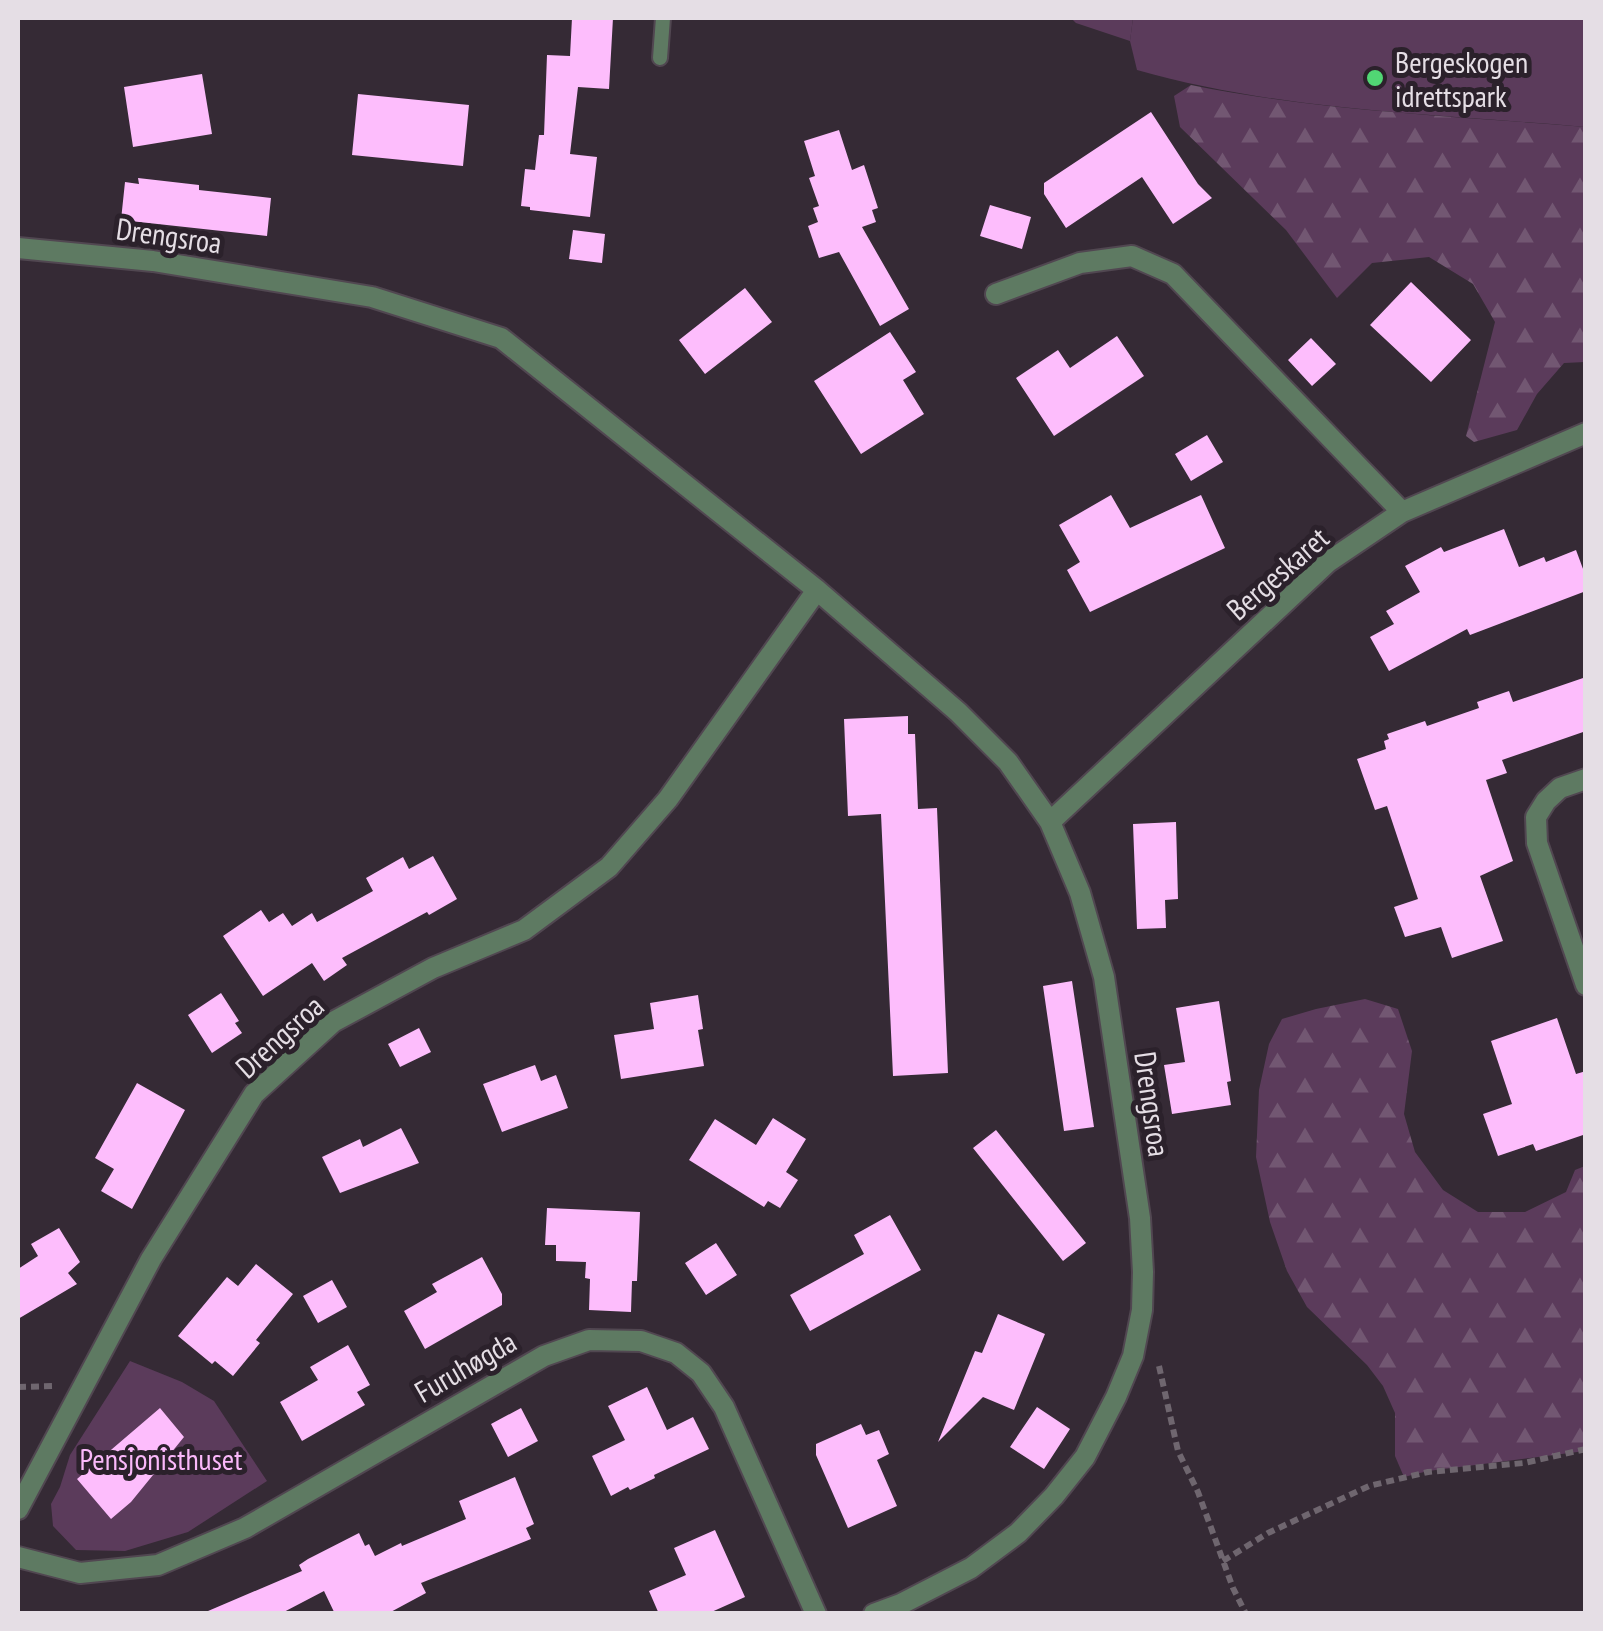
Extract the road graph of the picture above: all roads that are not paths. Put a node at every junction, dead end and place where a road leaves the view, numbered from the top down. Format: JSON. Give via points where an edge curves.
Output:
{"nodes":[{"id":1,"x":663,"y":18,"type":"edge"},
{"id":2,"x":660,"y":58,"type":"dead end"},
{"id":3,"x":18,"y":248,"type":"edge"},
{"id":4,"x":996,"y":294,"type":"dead end"},
{"id":5,"x":1586,"y":433,"type":"edge"},
{"id":6,"x":1402,"y":512,"type":"junction"},
{"id":7,"x":816,"y":590,"type":"junction"},
{"id":8,"x":1586,"y":779,"type":"edge"},
{"id":9,"x":1050,"y":822,"type":"junction"},
{"id":10,"x":1586,"y":985,"type":"edge"},
{"id":11,"x":18,"y":1509,"type":"edge"},
{"id":12,"x":18,"y":1557,"type":"edge"},
{"id":13,"x":816,"y":1614,"type":"edge"},
{"id":14,"x":874,"y":1614,"type":"edge"}],
"edges":[{"from":1,"to":2,"type":"lane"},
{"from":3,"to":7,"type":"street","name":"Drengsroa","via":[[153,261],[372,297],[501,338]]},
{"from":4,"to":6,"type":"street","via":[[1080,262],[1132,256],[1173,274]]},
{"from":5,"to":6,"type":"street","name":"Bergeskaret"},
{"from":6,"to":9,"type":"street","name":"Bergeskaret","via":[[1328,562]]},
{"from":7,"to":9,"type":"street","name":"Drengsroa","via":[[958,712],[1008,762]]},
{"from":7,"to":11,"type":"street","name":"Drengsroa","via":[[668,799],[610,866],[524,930],[433,968],[333,1022],[254,1094],[152,1260]]},
{"from":8,"to":10,"type":"street","via":[[1560,788],[1536,818],[1537,844]]},
{"from":9,"to":14,"type":"street","name":"Drengsroa","via":[[1080,892],[1104,977],[1140,1218],[1142,1310],[1133,1356],[1084,1457],[1018,1532],[971,1568]]},
{"from":12,"to":13,"type":"street","name":"Furuhøgda","via":[[80,1574],[158,1565],[245,1528],[544,1356],[589,1340],[642,1341],[676,1353],[701,1373],[724,1406]]}]}
